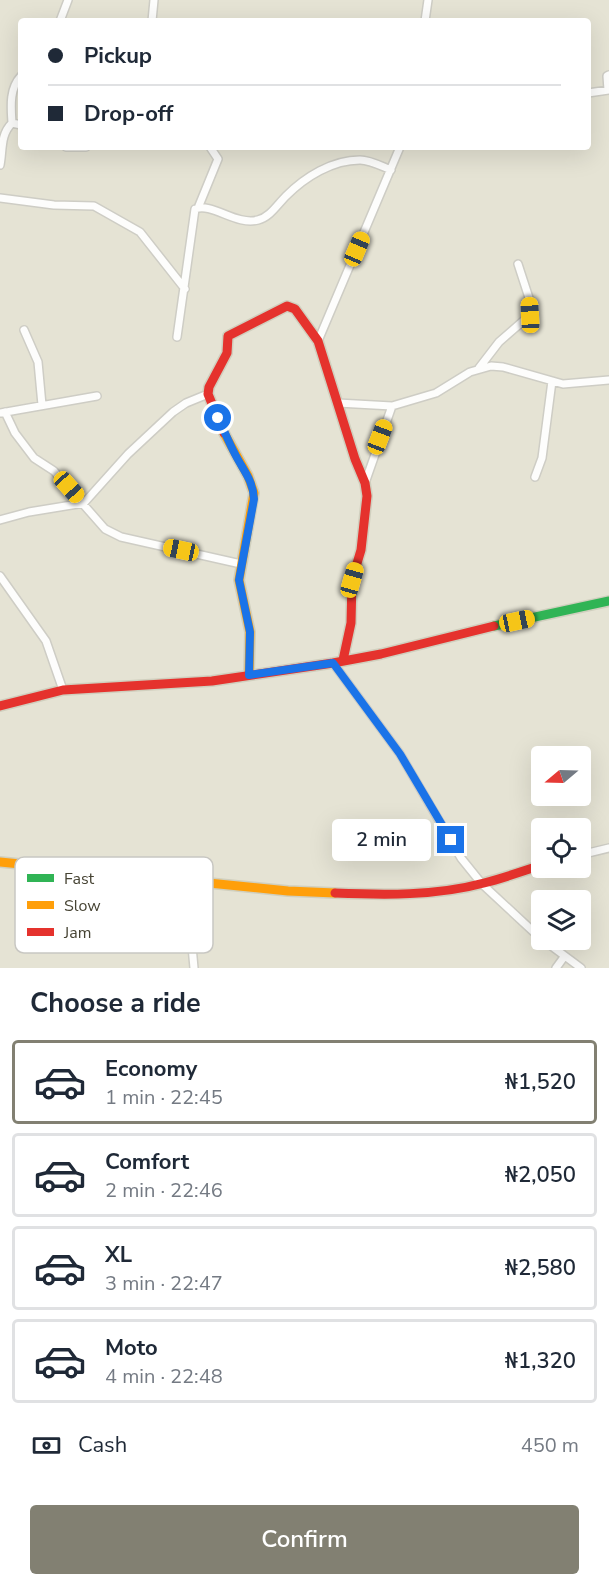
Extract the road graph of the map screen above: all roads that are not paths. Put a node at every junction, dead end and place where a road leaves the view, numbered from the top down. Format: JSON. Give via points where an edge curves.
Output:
{"nodes":[{"id":1,"x":68,"y":0,"type":"edge"},
{"id":2,"x":154,"y":0,"type":"edge"},
{"id":3,"x":159,"y":0,"type":"edge"},
{"id":4,"x":428,"y":0,"type":"edge"},
{"id":5,"x":61,"y":18,"type":"edge"},
{"id":6,"x":152,"y":18,"type":"edge"},
{"id":7,"x":425,"y":18,"type":"edge"},
{"id":8,"x":609,"y":75,"type":"edge"},
{"id":9,"x":18,"y":80,"type":"edge"},
{"id":10,"x":608,"y":90,"type":"edge"},
{"id":11,"x":591,"y":93,"type":"edge"},
{"id":12,"x":12,"y":123,"type":"junction"},
{"id":13,"x":18,"y":124,"type":"edge"},
{"id":14,"x":1,"y":138,"type":"edge"},
{"id":15,"x":212,"y":150,"type":"edge"},
{"id":16,"x":399,"y":150,"type":"edge"},
{"id":17,"x":0,"y":165,"type":"edge"},
{"id":18,"x":391,"y":170,"type":"junction"},
{"id":19,"x":0,"y":198,"type":"edge"},
{"id":20,"x":198,"y":208,"type":"junction"},
{"id":21,"x":518,"y":264,"type":"dead end"},
{"id":22,"x":185,"y":289,"type":"junction"},
{"id":23,"x":24,"y":330,"type":"dead end"},
{"id":24,"x":177,"y":337,"type":"dead end"},
{"id":25,"x":318,"y":341,"type":"junction"},
{"id":26,"x":479,"y":368,"type":"junction"},
{"id":27,"x":609,"y":380,"type":"edge"},
{"id":28,"x":552,"y":381,"type":"junction"},
{"id":29,"x":208,"y":394,"type":"junction"},
{"id":30,"x":97,"y":396,"type":"dead end"},
{"id":31,"x":338,"y":403,"type":"junction"},
{"id":32,"x":42,"y":405,"type":"junction"},
{"id":33,"x":392,"y":406,"type":"junction"},
{"id":34,"x":2,"y":412,"type":"edge"},
{"id":35,"x":535,"y":477,"type":"dead end"},
{"id":36,"x":364,"y":483,"type":"junction"},
{"id":37,"x":84,"y":503,"type":"junction"},
{"id":38,"x":0,"y":520,"type":"edge"},
{"id":39,"x":241,"y":564,"type":"junction"},
{"id":40,"x":0,"y":576,"type":"edge"},
{"id":41,"x":609,"y":601,"type":"edge"},
{"id":42,"x":338,"y":661,"type":"junction"},
{"id":43,"x":249,"y":675,"type":"junction"},
{"id":44,"x":63,"y":690,"type":"junction"},
{"id":45,"x":0,"y":706,"type":"edge"},
{"id":46,"x":609,"y":848,"type":"edge"},
{"id":47,"x":591,"y":852,"type":"edge"},
{"id":48,"x":0,"y":862,"type":"edge"},
{"id":49,"x":15,"y":863,"type":"edge"},
{"id":50,"x":531,"y":868,"type":"edge"},
{"id":51,"x":213,"y":883,"type":"edge"},
{"id":52,"x":482,"y":884,"type":"junction"},
{"id":53,"x":193,"y":953,"type":"edge"},
{"id":54,"x":564,"y":957,"type":"junction"},
{"id":55,"x":194,"y":968,"type":"edge"},
{"id":56,"x":555,"y":968,"type":"edge"},
{"id":57,"x":581,"y":968,"type":"edge"}],
"edges":[{"from":1,"to":5,"type":"street"},
{"from":2,"to":3,"type":"street"},
{"from":2,"to":6,"type":"street"},
{"from":4,"to":7,"type":"street"},
{"from":8,"to":10,"type":"street"},
{"from":9,"to":12,"type":"street","via":[[10,105]]},
{"from":10,"to":11,"type":"street"},
{"from":12,"to":13,"type":"street"},
{"from":12,"to":14,"type":"street"},
{"from":14,"to":17,"type":"street"},
{"from":15,"to":20,"type":"street","via":[[218,159]]},
{"from":16,"to":18,"type":"street"},
{"from":18,"to":20,"type":"street","via":[[361,160],[328,167],[305,180],[268,215],[254,221]]},
{"from":18,"to":25,"type":"street"},
{"from":19,"to":22,"type":"street","via":[[94,206],[140,232]]},
{"from":20,"to":22,"type":"street","via":[[193,214]]},
{"from":21,"to":26,"type":"street","via":[[530,301],[530,315],[499,342]]},
{"from":22,"to":24,"type":"street"},
{"from":23,"to":32,"type":"street","via":[[38,362]]},
{"from":25,"to":29,"type":"street","via":[[295,309],[287,306],[228,336],[227,353]]},
{"from":25,"to":31,"type":"street"},
{"from":26,"to":28,"type":"street","via":[[503,367]]},
{"from":26,"to":33,"type":"street","via":[[436,393]]},
{"from":27,"to":28,"type":"street","via":[[573,384]]},
{"from":28,"to":35,"type":"street","via":[[542,458]]},
{"from":29,"to":37,"type":"street","via":[[173,412]]},
{"from":29,"to":39,"type":"street","via":[[254,490]]},
{"from":30,"to":32,"type":"street"},
{"from":31,"to":33,"type":"street"},
{"from":31,"to":36,"type":"street"},
{"from":32,"to":34,"type":"street"},
{"from":33,"to":36,"type":"street"},
{"from":34,"to":37,"type":"street","via":[[34,458],[54,471]]},
{"from":36,"to":42,"type":"street","via":[[367,506],[352,580],[351,623]]},
{"from":37,"to":38,"type":"street"},
{"from":37,"to":39,"type":"street","via":[[105,530],[121,537]]},
{"from":39,"to":43,"type":"street","via":[[240,588],[250,632]]},
{"from":40,"to":44,"type":"street","via":[[46,641]]},
{"from":41,"to":42,"type":"street"},
{"from":42,"to":43,"type":"street"},
{"from":42,"to":52,"type":"street","via":[[400,754],[461,858]]},
{"from":43,"to":44,"type":"street","via":[[212,681]]},
{"from":44,"to":45,"type":"street"},
{"from":46,"to":47,"type":"street"},
{"from":48,"to":49,"type":"street"},
{"from":50,"to":52,"type":"street"},
{"from":51,"to":52,"type":"street","via":[[383,895]]},
{"from":52,"to":54,"type":"street"},
{"from":53,"to":55,"type":"street"},
{"from":54,"to":56,"type":"street"},
{"from":54,"to":57,"type":"street"}]}
